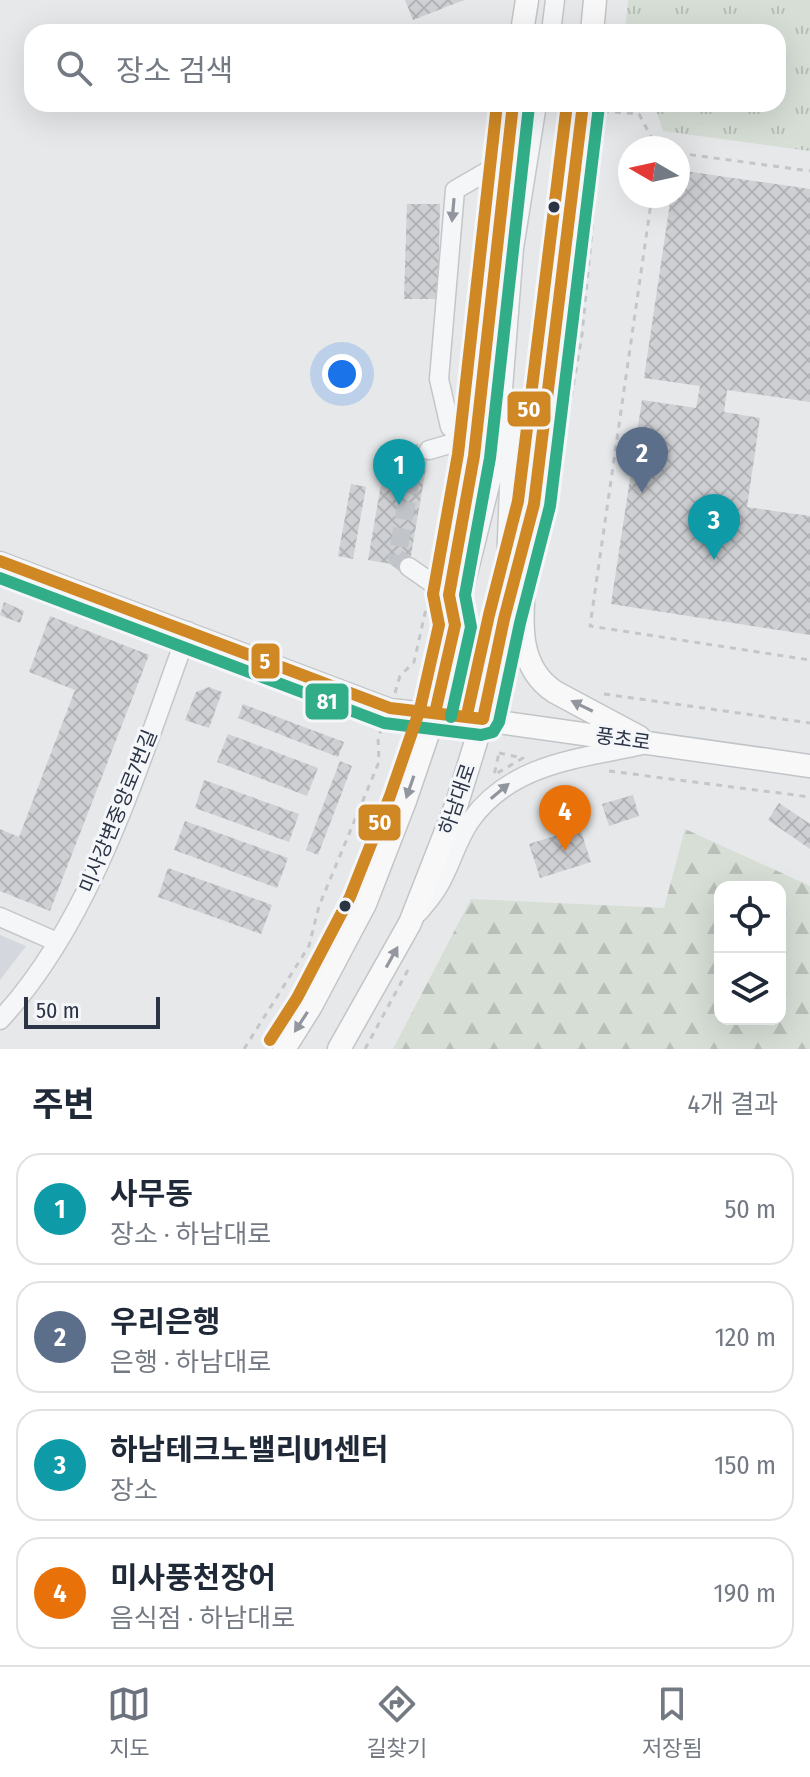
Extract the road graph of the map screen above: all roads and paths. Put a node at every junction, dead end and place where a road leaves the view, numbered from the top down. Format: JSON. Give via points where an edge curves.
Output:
{"nodes":[{"id":1,"x":527,"y":0,"type":"edge"},
{"id":2,"x":555,"y":0,"type":"edge"},
{"id":3,"x":566,"y":0,"type":"edge"},
{"id":4,"x":595,"y":0,"type":"edge"},
{"id":5,"x":523,"y":24,"type":"edge"},
{"id":6,"x":552,"y":24,"type":"edge"},
{"id":7,"x":563,"y":24,"type":"edge"},
{"id":8,"x":593,"y":24,"type":"edge"},
{"id":9,"x":512,"y":112,"type":"edge"},
{"id":10,"x":536,"y":112,"type":"edge"},
{"id":11,"x":545,"y":112,"type":"edge"},
{"id":12,"x":592,"y":112,"type":"edge"},
{"id":13,"x":624,"y":112,"type":"edge"},
{"id":14,"x":651,"y":136,"type":"edge"},
{"id":15,"x":690,"y":155,"type":"edge"},
{"id":16,"x":505,"y":161,"type":"junction"},
{"id":17,"x":810,"y":171,"type":"edge"},
{"id":18,"x":650,"y":208,"type":"edge"},
{"id":19,"x":469,"y":448,"type":"junction"},
{"id":20,"x":429,"y":450,"type":"dead end"},
{"id":21,"x":534,"y":504,"type":"junction"},
{"id":22,"x":0,"y":561,"type":"edge"},
{"id":23,"x":409,"y":567,"type":"tunnel mouth"},
{"id":24,"x":449,"y":595,"type":"junction"},
{"id":25,"x":504,"y":619,"type":"junction"},
{"id":26,"x":455,"y":625,"type":"junction"},
{"id":27,"x":188,"y":631,"type":"junction"},
{"id":28,"x":810,"y":660,"type":"edge"},
{"id":29,"x":601,"y":693,"type":"dead end"},
{"id":30,"x":435,"y":713,"type":"junction"},
{"id":31,"x":483,"y":719,"type":"junction"},
{"id":32,"x":810,"y":723,"type":"edge"},
{"id":33,"x":651,"y":743,"type":"junction"},
{"id":34,"x":810,"y":766,"type":"edge"},
{"id":35,"x":608,"y":771,"type":"dead end"},
{"id":36,"x":494,"y":775,"type":"joint"},
{"id":37,"x":810,"y":797,"type":"edge"},
{"id":38,"x":0,"y":917,"type":"edge"},
{"id":39,"x":410,"y":923,"type":"junction"},
{"id":40,"x":57,"y":942,"type":"junction"},
{"id":41,"x":0,"y":1020,"type":"edge"},
{"id":42,"x":284,"y":1049,"type":"edge"},
{"id":43,"x":339,"y":1049,"type":"edge"}],
"edges":[{"from":1,"to":5,"type":"main road"},
{"from":2,"to":6,"type":"street"},
{"from":3,"to":7,"type":"street"},
{"from":4,"to":8,"type":"main road"},
{"from":9,"to":16,"type":"main road"},
{"from":10,"to":26,"type":"street","via":[[514,248],[498,453]]},
{"from":11,"to":25,"type":"street","via":[[523,256]]},
{"from":12,"to":21,"type":"main road","name":"하남대로"},
{"from":13,"to":14,"type":"path","via":[[639,114]]},
{"from":15,"to":17,"type":"path"},
{"from":16,"to":19,"type":"main road"},
{"from":16,"to":19,"type":"street","one_way":true,"via":[[455,190],[439,379],[450,427]]},
{"from":18,"to":28,"type":"path","via":[[590,626]]},
{"from":19,"to":20,"type":"street"},
{"from":19,"to":24,"type":"main road"},
{"from":21,"to":25,"type":"main road","name":"하남대로"},
{"from":33,"to":21,"type":"main road","one_way":true,"via":[[555,692],[533,670],[521,621]]},
{"from":22,"to":27,"type":"street"},
{"from":23,"to":24,"type":"street"},
{"from":24,"to":26,"type":"main road"},
{"from":25,"to":31,"type":"main road","name":"하남대로"},
{"from":26,"to":30,"type":"main road"},
{"from":27,"to":30,"type":"street","via":[[390,708]]},
{"from":27,"to":40,"type":"street","name":"미사강변중앙로7번길","via":[[94,878]]},
{"from":29,"to":32,"type":"path"},
{"from":30,"to":31,"type":"main road","name":"풍초로"},
{"from":30,"to":42,"type":"main road","one_way":true,"via":[[365,904]]},
{"from":31,"to":33,"type":"main road","name":"풍초로"},
{"from":31,"to":39,"type":"main road","name":"하남대로"},
{"from":33,"to":34,"type":"main road","name":"풍초로"},
{"from":39,"to":33,"type":"street","one_way":true,"via":[[439,886],[470,821],[508,784],[547,765]]},
{"from":35,"to":37,"type":"path"},
{"from":36,"to":36,"type":"path","via":[[503,770],[523,758],[499,753]]},
{"from":38,"to":40,"type":"street"},
{"from":43,"to":39,"type":"main road","name":"하남대로","one_way":true},
{"from":40,"to":41,"type":"street","name":"미사강변중앙로7번길","via":[[35,980]]}]}
